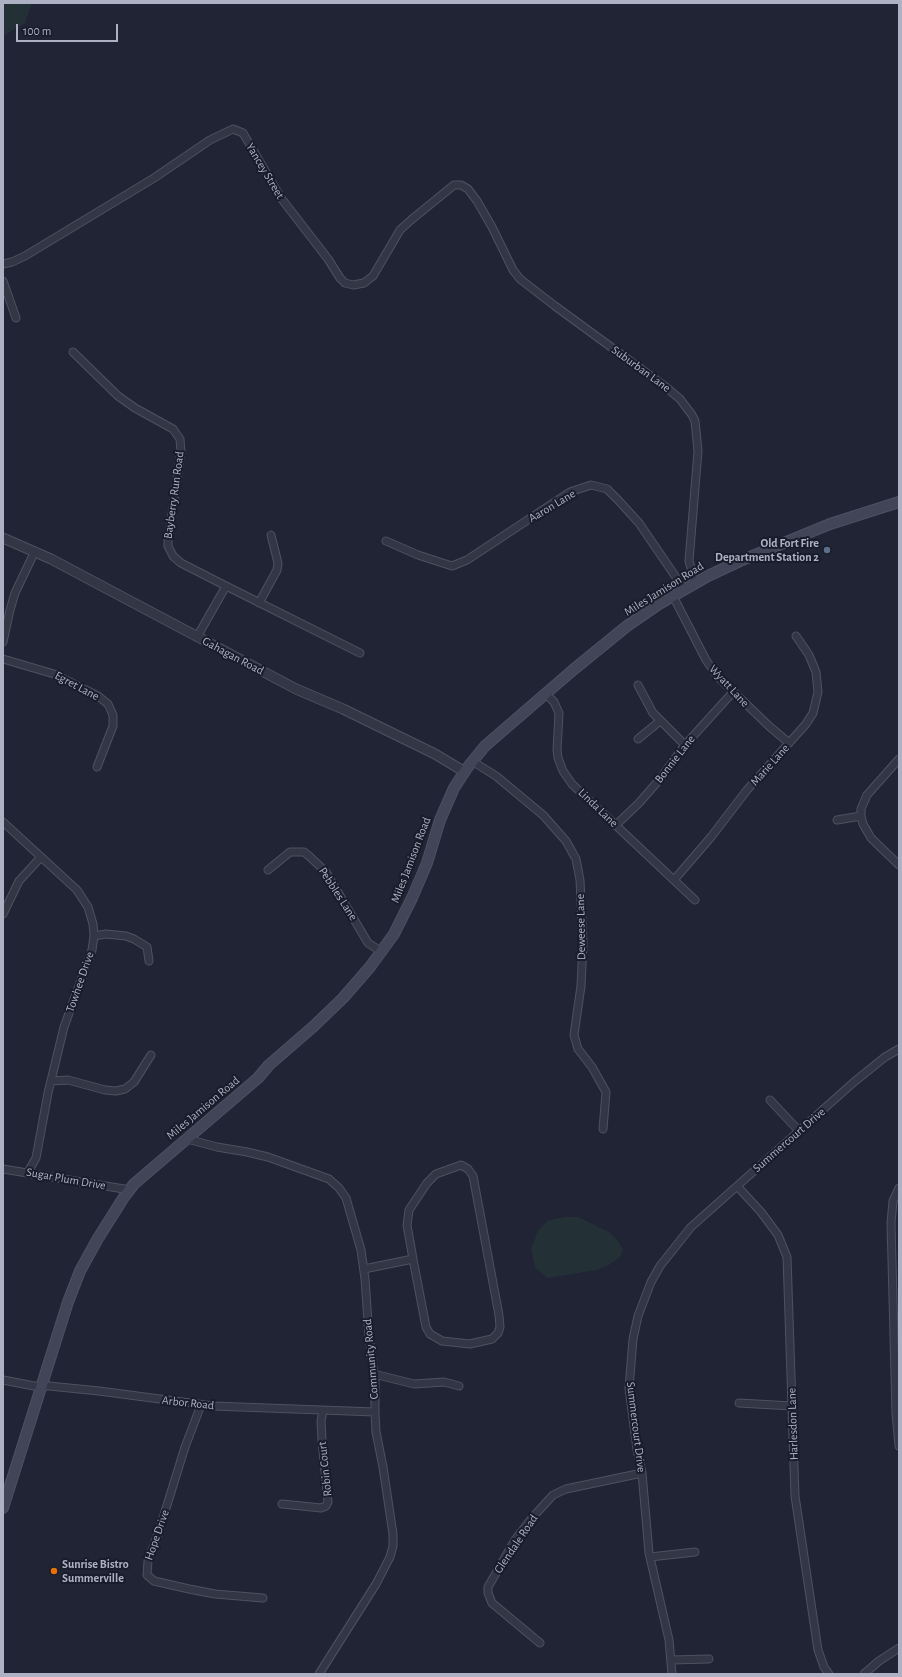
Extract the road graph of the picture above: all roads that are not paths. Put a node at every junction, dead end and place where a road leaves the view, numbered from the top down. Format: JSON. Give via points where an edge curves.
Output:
{"nodes":[{"id":1,"x":477,"y":202,"type":"joint"},
{"id":2,"x":3,"y":264,"type":"edge"},
{"id":3,"x":3,"y":281,"type":"edge"},
{"id":4,"x":16,"y":318,"type":"dead end"},
{"id":5,"x":73,"y":352,"type":"dead end"},
{"id":6,"x":899,"y":502,"type":"edge"},
{"id":7,"x":271,"y":535,"type":"dead end"},
{"id":8,"x":3,"y":538,"type":"edge"},
{"id":9,"x":386,"y":541,"type":"dead end"},
{"id":10,"x":35,"y":551,"type":"junction"},
{"id":11,"x":695,"y":583,"type":"junction"},
{"id":12,"x":226,"y":586,"type":"junction"},
{"id":13,"x":684,"y":589,"type":"junction"},
{"id":14,"x":673,"y":596,"type":"junction"},
{"id":15,"x":259,"y":604,"type":"junction"},
{"id":16,"x":796,"y":636,"type":"dead end"},
{"id":17,"x":197,"y":637,"type":"junction"},
{"id":18,"x":3,"y":642,"type":"edge"},
{"id":19,"x":360,"y":654,"type":"dead end"},
{"id":20,"x":3,"y":659,"type":"edge"},
{"id":21,"x":638,"y":685,"type":"dead end"},
{"id":22,"x":733,"y":692,"type":"junction"},
{"id":23,"x":546,"y":694,"type":"junction"},
{"id":24,"x":660,"y":721,"type":"junction"},
{"id":25,"x":638,"y":739,"type":"dead end"},
{"id":26,"x":789,"y":743,"type":"junction"},
{"id":27,"x":685,"y":745,"type":"junction"},
{"id":28,"x":899,"y":759,"type":"edge"},
{"id":29,"x":472,"y":761,"type":"junction"},
{"id":30,"x":97,"y":767,"type":"dead end"},
{"id":31,"x":464,"y":772,"type":"junction"},
{"id":32,"x":861,"y":816,"type":"junction"},
{"id":33,"x":837,"y":820,"type":"dead end"},
{"id":34,"x":3,"y":822,"type":"edge"},
{"id":35,"x":616,"y":825,"type":"junction"},
{"id":36,"x":41,"y":857,"type":"junction"},
{"id":37,"x":899,"y":865,"type":"edge"},
{"id":38,"x":268,"y":870,"type":"dead end"},
{"id":39,"x":674,"y":880,"type":"junction"},
{"id":40,"x":694,"y":900,"type":"dead end"},
{"id":41,"x":3,"y":914,"type":"edge"},
{"id":42,"x":94,"y":936,"type":"junction"},
{"id":43,"x":382,"y":952,"type":"junction"},
{"id":44,"x":149,"y":961,"type":"dead end"},
{"id":45,"x":899,"y":1049,"type":"edge"},
{"id":46,"x":151,"y":1056,"type":"dead end"},
{"id":47,"x":50,"y":1081,"type":"junction"},
{"id":48,"x":770,"y":1100,"type":"dead end"},
{"id":49,"x":603,"y":1129,"type":"dead end"},
{"id":50,"x":799,"y":1131,"type":"junction"},
{"id":51,"x":187,"y":1139,"type":"junction"},
{"id":52,"x":3,"y":1169,"type":"edge"},
{"id":53,"x":28,"y":1172,"type":"junction"},
{"id":54,"x":737,"y":1186,"type":"junction"},
{"id":55,"x":899,"y":1188,"type":"edge"},
{"id":56,"x":130,"y":1190,"type":"junction"},
{"id":57,"x":413,"y":1259,"type":"junction"},
{"id":58,"x":364,"y":1269,"type":"junction"},
{"id":59,"x":374,"y":1374,"type":"junction"},
{"id":60,"x":3,"y":1380,"type":"edge"},
{"id":61,"x":41,"y":1386,"type":"junction"},
{"id":62,"x":459,"y":1386,"type":"dead end"},
{"id":63,"x":739,"y":1403,"type":"dead end"},
{"id":64,"x":201,"y":1404,"type":"junction"},
{"id":65,"x":792,"y":1406,"type":"junction"},
{"id":66,"x":323,"y":1411,"type":"junction"},
{"id":67,"x":375,"y":1412,"type":"junction"},
{"id":68,"x":899,"y":1446,"type":"edge"},
{"id":69,"x":642,"y":1473,"type":"junction"},
{"id":70,"x":6,"y":1489,"type":"edge"},
{"id":71,"x":282,"y":1504,"type":"dead end"},
{"id":72,"x":3,"y":1508,"type":"edge"},
{"id":73,"x":695,"y":1552,"type":"dead end"},
{"id":74,"x":650,"y":1557,"type":"junction"},
{"id":75,"x":264,"y":1598,"type":"dead end"},
{"id":76,"x":540,"y":1643,"type":"dead end"},
{"id":77,"x":899,"y":1648,"type":"edge"},
{"id":78,"x":709,"y":1659,"type":"dead end"},
{"id":79,"x":671,"y":1660,"type":"junction"},
{"id":80,"x":319,"y":1674,"type":"edge"},
{"id":81,"x":672,"y":1674,"type":"edge"},
{"id":82,"x":829,"y":1674,"type":"edge"},
{"id":83,"x":864,"y":1674,"type":"edge"}],
"edges":[{"from":1,"to":2,"type":"street","name":"Yancey Street","via":[[468,189],[454,185],[400,230],[373,276],[353,285],[345,283],[281,198],[242,132],[233,129],[210,140],[154,178],[25,256]]},
{"from":1,"to":11,"type":"street","name":"Suburban Lane","via":[[513,270],[520,278],[554,306],[667,388],[680,399],[692,415],[698,451],[689,561]]},
{"from":3,"to":4,"type":"street"},
{"from":5,"to":12,"type":"street","name":"Bayberry Run Road","via":[[122,400],[177,433],[181,452],[168,546],[176,559]]},
{"from":6,"to":11,"type":"main road","name":"Miles Jamison Road","via":[[830,524],[740,561]]},
{"from":7,"to":15,"type":"street","via":[[278,562],[277,570]]},
{"from":8,"to":10,"type":"street","name":"Gahagan Road"},
{"from":9,"to":13,"type":"street","name":"Aaron Lane","via":[[452,566],[467,560],[570,492],[591,485],[607,490],[639,523]]},
{"from":10,"to":17,"type":"street","name":"Gahagan Road"},
{"from":10,"to":18,"type":"street","via":[[15,593]]},
{"from":11,"to":13,"type":"main road","name":"Miles Jamison Road"},
{"from":12,"to":15,"type":"street","name":"Bayberry Run Road"},
{"from":12,"to":17,"type":"street"},
{"from":13,"to":14,"type":"main road","name":"Miles Jamison Road"},
{"from":14,"to":22,"type":"street","name":"Wyatt Lane","via":[[706,660]]},
{"from":14,"to":23,"type":"main road","name":"Miles Jamison Road","via":[[627,626]]},
{"from":15,"to":19,"type":"street","name":"Bayberry Run Road"},
{"from":16,"to":26,"type":"street","name":"Marie Lane","via":[[814,666],[818,692],[813,712]]},
{"from":17,"to":31,"type":"street","name":"Gahagan Road","via":[[296,689],[435,754]]},
{"from":20,"to":30,"type":"street","name":"Egret Lane","via":[[54,674],[98,696],[108,704],[113,715],[113,726]]},
{"from":21,"to":24,"type":"street","via":[[650,710]]},
{"from":22,"to":26,"type":"street","name":"Wyatt Lane"},
{"from":22,"to":27,"type":"street","name":"Bonnie Lane"},
{"from":23,"to":29,"type":"main road","name":"Miles Jamison Road","via":[[485,746]]},
{"from":23,"to":35,"type":"street","name":"Linda Lane","via":[[554,702],[559,713],[557,750],[563,771],[576,788]]},
{"from":24,"to":25,"type":"street"},
{"from":24,"to":27,"type":"street"},
{"from":26,"to":39,"type":"street","name":"Marie Lane"},
{"from":27,"to":35,"type":"street","name":"Bonnie Lane","via":[[660,779]]},
{"from":28,"to":32,"type":"street","via":[[867,795]]},
{"from":29,"to":31,"type":"main road","name":"Miles Jamison Road"},
{"from":29,"to":49,"type":"street","name":"Deweese Lane","via":[[496,776],[543,815],[566,841],[576,859],[584,943],[574,1035],[578,1049],[606,1092]]},
{"from":31,"to":43,"type":"main road","name":"Miles Jamison Road","via":[[446,806],[412,898]]},
{"from":32,"to":33,"type":"street"},
{"from":32,"to":37,"type":"street","via":[[870,838]]},
{"from":34,"to":36,"type":"street","name":"Towhee Drive"},
{"from":35,"to":39,"type":"street","name":"Linda Lane"},
{"from":36,"to":41,"type":"street","via":[[19,881]]},
{"from":36,"to":42,"type":"street","name":"Towhee Drive","via":[[81,895],[91,915]]},
{"from":38,"to":43,"type":"street","name":"Pebbles Lane","via":[[290,852],[304,852],[326,872],[368,943]]},
{"from":39,"to":40,"type":"street","name":"Linda Lane"},
{"from":42,"to":44,"type":"street","via":[[106,934],[134,939],[147,947]]},
{"from":42,"to":47,"type":"street","name":"Towhee Drive","via":[[89,959],[64,1027]]},
{"from":43,"to":51,"type":"main road","name":"Miles Jamison Road","via":[[344,998],[269,1065],[258,1078]]},
{"from":45,"to":50,"type":"street","name":"Summercourt Drive","via":[[878,1062]]},
{"from":46,"to":47,"type":"street","via":[[130,1086],[116,1091],[68,1080]]},
{"from":47,"to":53,"type":"street","name":"Towhee Drive","via":[[36,1158]]},
{"from":48,"to":50,"type":"street"},
{"from":50,"to":54,"type":"street","name":"Summercourt Drive"},
{"from":51,"to":56,"type":"main road","name":"Miles Jamison Road"},
{"from":51,"to":58,"type":"street","name":"Community Road","via":[[268,1157],[329,1179],[344,1193],[348,1203]]},
{"from":52,"to":53,"type":"street","name":"Sugar Plum Drive"},
{"from":53,"to":56,"type":"street","name":"Sugar Plum Drive"},
{"from":54,"to":65,"type":"street","name":"Harlesdon Lane","via":[[778,1235],[787,1258]]},
{"from":54,"to":69,"type":"street","name":"Summercourt Drive","via":[[691,1227],[660,1266],[638,1316],[633,1339],[629,1388]]},
{"from":55,"to":68,"type":"street","via":[[893,1201],[891,1223]]},
{"from":56,"to":61,"type":"main road","name":"Miles Jamison Road","via":[[96,1240],[80,1271]]},
{"from":57,"to":57,"type":"street","via":[[407,1225],[409,1210],[436,1174],[461,1165],[473,1176],[499,1315],[498,1333],[492,1339],[470,1344],[442,1340],[430,1334],[426,1327]]},
{"from":57,"to":58,"type":"street"},
{"from":58,"to":59,"type":"street","name":"Community Road"},
{"from":59,"to":62,"type":"street","via":[[414,1384],[444,1382]]},
{"from":59,"to":67,"type":"street","name":"Community Road"},
{"from":60,"to":61,"type":"street","name":"Arbor Road"},
{"from":61,"to":64,"type":"street","name":"Arbor Road"},
{"from":61,"to":70,"type":"main road","name":"Miles Jamison Road"},
{"from":63,"to":65,"type":"street"},
{"from":64,"to":66,"type":"street","name":"Arbor Road"},
{"from":64,"to":75,"type":"street","name":"Hope Drive","via":[[148,1561],[147,1575],[154,1580],[189,1589]]},
{"from":65,"to":82,"type":"street","name":"Harlesdon Lane","via":[[795,1496],[818,1650]]},
{"from":66,"to":67,"type":"street","name":"Arbor Road"},
{"from":66,"to":71,"type":"street","name":"Robin Court","via":[[322,1440],[328,1502],[321,1508]]},
{"from":67,"to":80,"type":"street","name":"Community Road","via":[[393,1534],[392,1551],[376,1584]]},
{"from":69,"to":74,"type":"street","name":"Summercourt Drive"},
{"from":69,"to":76,"type":"street","name":"Glendale Road","via":[[566,1489],[553,1495],[515,1540],[488,1587],[488,1592],[492,1603]]},
{"from":70,"to":72,"type":"main road","name":"Miles Jamison Road"},
{"from":73,"to":74,"type":"street"},
{"from":74,"to":79,"type":"street","name":"Summercourt Drive","via":[[668,1633]]},
{"from":77,"to":83,"type":"street"},
{"from":78,"to":79,"type":"street"},
{"from":79,"to":81,"type":"street","name":"Summercourt Drive"}]}
